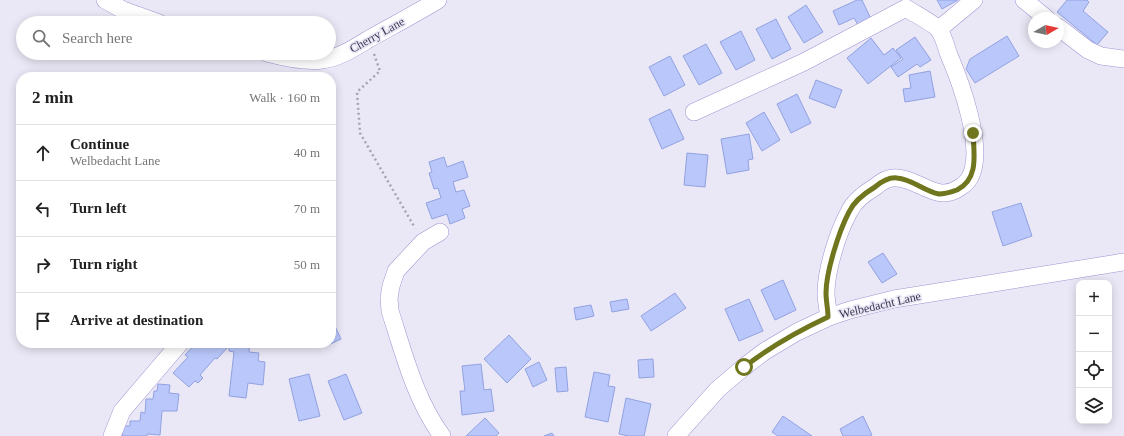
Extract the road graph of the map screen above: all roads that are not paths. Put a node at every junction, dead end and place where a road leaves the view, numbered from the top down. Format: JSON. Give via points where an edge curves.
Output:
{"nodes":[{"id":1,"x":106,"y":0,"type":"edge"},
{"id":2,"x":438,"y":0,"type":"edge"},
{"id":3,"x":974,"y":0,"type":"edge"},
{"id":4,"x":1024,"y":0,"type":"edge"},
{"id":5,"x":907,"y":4,"type":"edge"},
{"id":6,"x":1039,"y":12,"type":"edge"},
{"id":7,"x":139,"y":16,"type":"edge"},
{"id":8,"x":939,"y":29,"type":"junction"},
{"id":9,"x":1064,"y":32,"type":"edge"},
{"id":10,"x":336,"y":56,"type":"edge"},
{"id":11,"x":1124,"y":59,"type":"edge"},
{"id":12,"x":312,"y":60,"type":"edge"},
{"id":13,"x":324,"y":60,"type":"edge"},
{"id":14,"x":694,"y":112,"type":"dead end"},
{"id":15,"x":440,"y":232,"type":"dead end"},
{"id":16,"x":1124,"y":262,"type":"edge"},
{"id":17,"x":828,"y":317,"type":"junction"},
{"id":18,"x":176,"y":348,"type":"edge"},
{"id":19,"x":112,"y":436,"type":"edge"},
{"id":20,"x":442,"y":436,"type":"edge"},
{"id":21,"x":676,"y":436,"type":"edge"}],
"edges":[{"from":1,"to":7,"type":"street","via":[[122,10]]},
{"from":2,"to":10,"type":"street","name":"Cherry Lane","via":[[352,50]]},
{"from":3,"to":8,"type":"street"},
{"from":4,"to":6,"type":"street"},
{"from":5,"to":8,"type":"street"},
{"from":5,"to":14,"type":"street","via":[[804,62]]},
{"from":8,"to":17,"type":"street","via":[[961,85],[973,133],[975,156],[971,176],[959,189],[950,193],[939,194],[897,178],[887,179],[864,194],[849,211],[836,244],[826,293]]},
{"from":9,"to":11,"type":"street","via":[[1088,50],[1101,56]]},
{"from":12,"to":13,"type":"street","name":"Cherry Lane"},
{"from":15,"to":20,"type":"street","via":[[423,242],[396,271],[390,292],[390,312],[418,396]]},
{"from":16,"to":17,"type":"street","name":"Welbedacht Lane","via":[[894,299]]},
{"from":17,"to":21,"type":"street","name":"Welbedacht Lane","via":[[765,351],[744,367],[718,389]]},
{"from":18,"to":19,"type":"street","via":[[122,411]]}]}
